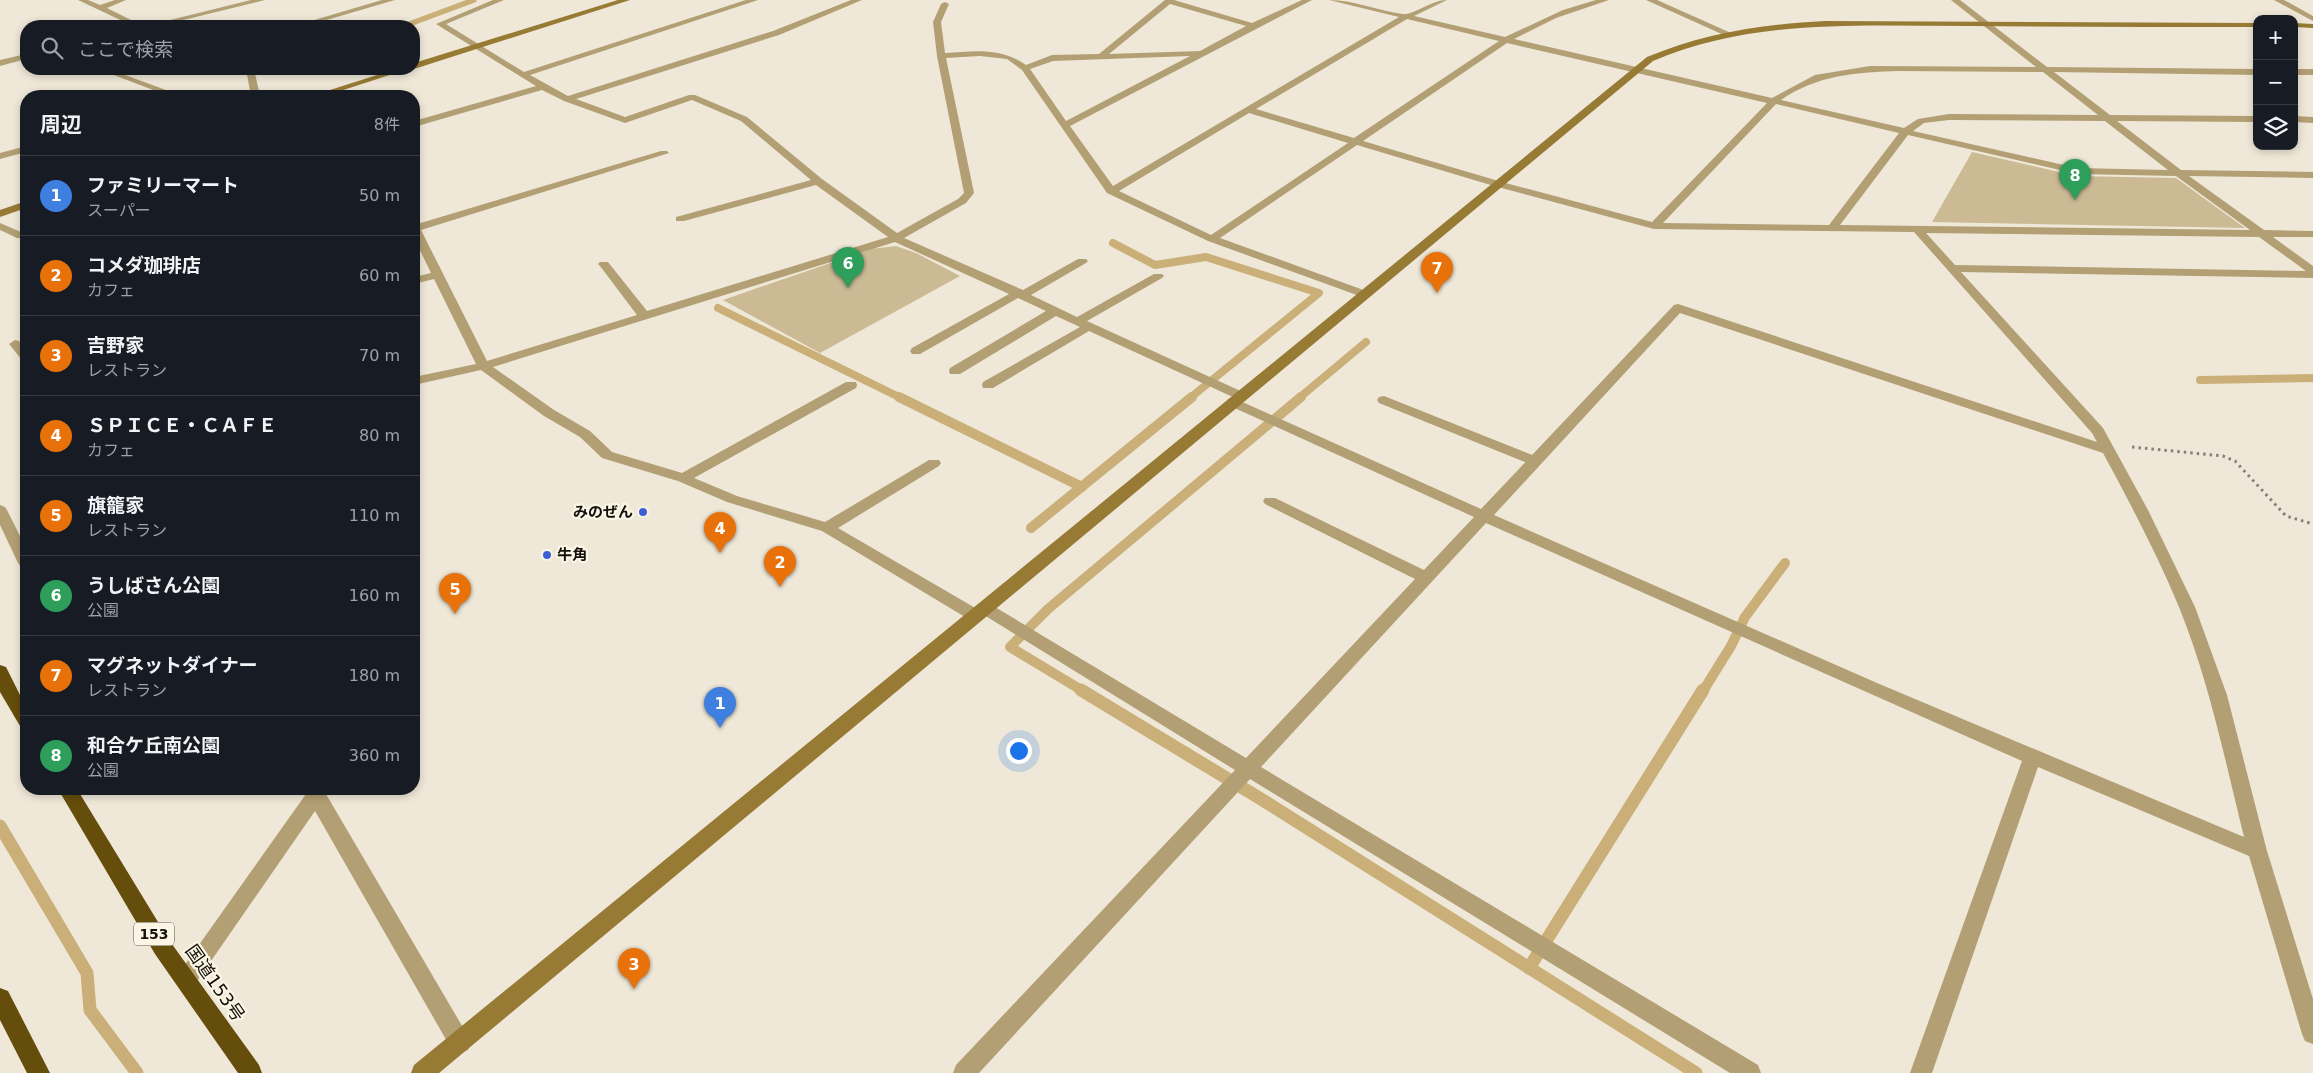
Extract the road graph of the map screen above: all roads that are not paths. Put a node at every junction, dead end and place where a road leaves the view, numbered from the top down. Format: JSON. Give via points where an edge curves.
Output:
{"nodes":[{"id":1,"x":82,"y":0,"type":"edge"},
{"id":2,"x":122,"y":0,"type":"edge"},
{"id":3,"x":261,"y":0,"type":"edge"},
{"id":4,"x":391,"y":0,"type":"edge"},
{"id":5,"x":500,"y":0,"type":"edge"},
{"id":6,"x":626,"y":0,"type":"edge"},
{"id":7,"x":754,"y":0,"type":"edge"},
{"id":8,"x":858,"y":0,"type":"edge"},
{"id":9,"x":1308,"y":0,"type":"edge"},
{"id":10,"x":1333,"y":0,"type":"edge"},
{"id":11,"x":1443,"y":0,"type":"edge"},
{"id":12,"x":1605,"y":0,"type":"edge"},
{"id":13,"x":1650,"y":0,"type":"edge"},
{"id":14,"x":1954,"y":0,"type":"edge"},
{"id":15,"x":2278,"y":0,"type":"edge"},
{"id":16,"x":945,"y":4,"type":"dead end"},
{"id":17,"x":101,"y":8,"type":"junction"},
{"id":18,"x":1405,"y":17,"type":"junction"},
{"id":19,"x":184,"y":18,"type":"junction"},
{"id":20,"x":2313,"y":18,"type":"edge"},
{"id":21,"x":126,"y":20,"type":"edge"},
{"id":22,"x":176,"y":20,"type":"edge"},
{"id":23,"x":189,"y":20,"type":"edge"},
{"id":24,"x":319,"y":20,"type":"edge"},
{"id":25,"x":1985,"y":23,"type":"junction"},
{"id":26,"x":2253,"y":25,"type":"edge"},
{"id":27,"x":2298,"y":25,"type":"edge"},
{"id":28,"x":1253,"y":26,"type":"junction"},
{"id":29,"x":2313,"y":26,"type":"edge"},
{"id":30,"x":1727,"y":33,"type":"junction"},
{"id":31,"x":1504,"y":41,"type":"junction"},
{"id":32,"x":476,"y":46,"type":"junction"},
{"id":33,"x":1202,"y":53,"type":"junction"},
{"id":34,"x":1102,"y":55,"type":"junction"},
{"id":35,"x":941,"y":56,"type":"junction"},
{"id":36,"x":20,"y":58,"type":"edge"},
{"id":37,"x":0,"y":63,"type":"edge"},
{"id":38,"x":420,"y":64,"type":"edge"},
{"id":39,"x":1025,"y":68,"type":"junction"},
{"id":40,"x":1635,"y":69,"type":"junction"},
{"id":41,"x":2045,"y":70,"type":"junction"},
{"id":42,"x":2253,"y":72,"type":"edge"},
{"id":43,"x":2298,"y":72,"type":"edge"},
{"id":44,"x":2313,"y":72,"type":"edge"},
{"id":45,"x":525,"y":74,"type":"junction"},
{"id":46,"x":119,"y":75,"type":"edge"},
{"id":47,"x":251,"y":75,"type":"edge"},
{"id":48,"x":384,"y":75,"type":"edge"},
{"id":49,"x":543,"y":87,"type":"junction"},
{"id":50,"x":160,"y":90,"type":"edge"},
{"id":51,"x":255,"y":90,"type":"edge"},
{"id":52,"x":336,"y":90,"type":"edge"},
{"id":53,"x":568,"y":99,"type":"junction"},
{"id":54,"x":1774,"y":101,"type":"junction"},
{"id":55,"x":1248,"y":110,"type":"junction"},
{"id":56,"x":2108,"y":118,"type":"junction"},
{"id":57,"x":2253,"y":119,"type":"edge"},
{"id":58,"x":2298,"y":119,"type":"edge"},
{"id":59,"x":2313,"y":120,"type":"edge"},
{"id":60,"x":420,"y":122,"type":"edge"},
{"id":61,"x":1065,"y":125,"type":"junction"},
{"id":62,"x":1905,"y":132,"type":"junction"},
{"id":63,"x":1357,"y":142,"type":"junction"},
{"id":64,"x":20,"y":150,"type":"edge"},
{"id":65,"x":664,"y":153,"type":"dead end"},
{"id":66,"x":0,"y":156,"type":"edge"},
{"id":67,"x":2180,"y":174,"type":"junction"},
{"id":68,"x":2313,"y":175,"type":"edge"},
{"id":69,"x":818,"y":181,"type":"junction"},
{"id":70,"x":1498,"y":184,"type":"junction"},
{"id":71,"x":1111,"y":191,"type":"junction"},
{"id":72,"x":20,"y":206,"type":"edge"},
{"id":73,"x":0,"y":214,"type":"edge"},
{"id":74,"x":680,"y":219,"type":"dead end"},
{"id":75,"x":0,"y":226,"type":"edge"},
{"id":76,"x":420,"y":226,"type":"edge"},
{"id":77,"x":1654,"y":226,"type":"junction"},
{"id":78,"x":1832,"y":228,"type":"junction"},
{"id":79,"x":1918,"y":230,"type":"junction"},
{"id":80,"x":2259,"y":233,"type":"junction"},
{"id":81,"x":2313,"y":234,"type":"edge"},
{"id":82,"x":20,"y":236,"type":"edge"},
{"id":83,"x":896,"y":238,"type":"junction"},
{"id":84,"x":1212,"y":239,"type":"junction"},
{"id":85,"x":420,"y":240,"type":"edge"},
{"id":86,"x":1082,"y":261,"type":"dead end"},
{"id":87,"x":604,"y":264,"type":"dead end"},
{"id":88,"x":1952,"y":268,"type":"junction"},
{"id":89,"x":2313,"y":271,"type":"edge"},
{"id":90,"x":438,"y":274,"type":"junction"},
{"id":91,"x":2313,"y":275,"type":"edge"},
{"id":92,"x":1158,"y":276,"type":"dead end"},
{"id":93,"x":420,"y":279,"type":"edge"},
{"id":94,"x":1021,"y":294,"type":"junction"},
{"id":95,"x":1365,"y":294,"type":"junction"},
{"id":96,"x":1055,"y":311,"type":"junction"},
{"id":97,"x":644,"y":316,"type":"junction"},
{"id":98,"x":1082,"y":324,"type":"junction"},
{"id":99,"x":15,"y":344,"type":"dead end"},
{"id":100,"x":20,"y":350,"type":"edge"},
{"id":101,"x":916,"y":351,"type":"dead end"},
{"id":102,"x":483,"y":366,"type":"junction"},
{"id":103,"x":955,"y":371,"type":"dead end"},
{"id":104,"x":420,"y":381,"type":"edge"},
{"id":105,"x":851,"y":385,"type":"dead end"},
{"id":106,"x":988,"y":385,"type":"dead end"},
{"id":107,"x":1236,"y":399,"type":"junction"},
{"id":108,"x":1384,"y":400,"type":"dead end"},
{"id":109,"x":2108,"y":447,"type":"junction"},
{"id":110,"x":1535,"y":461,"type":"junction"},
{"id":111,"x":934,"y":463,"type":"dead end"},
{"id":112,"x":683,"y":478,"type":"junction"},
{"id":113,"x":1270,"y":501,"type":"dead end"},
{"id":114,"x":0,"y":510,"type":"edge"},
{"id":115,"x":1483,"y":516,"type":"junction"},
{"id":116,"x":827,"y":528,"type":"junction"},
{"id":117,"x":20,"y":551,"type":"edge"},
{"id":118,"x":1426,"y":578,"type":"junction"},
{"id":119,"x":980,"y":612,"type":"junction"},
{"id":120,"x":0,"y":671,"type":"edge"},
{"id":121,"x":20,"y":711,"type":"edge"},
{"id":122,"x":2032,"y":759,"type":"junction"},
{"id":123,"x":1248,"y":769,"type":"junction"},
{"id":124,"x":71,"y":795,"type":"edge"},
{"id":125,"x":312,"y":795,"type":"edge"},
{"id":126,"x":316,"y":795,"type":"edge"},
{"id":127,"x":2257,"y":851,"type":"junction"},
{"id":128,"x":186,"y":980,"type":"junction"},
{"id":129,"x":0,"y":998,"type":"edge"},
{"id":130,"x":2313,"y":1034,"type":"edge"},
{"id":131,"x":460,"y":1043,"type":"junction"},
{"id":132,"x":39,"y":1073,"type":"edge"},
{"id":133,"x":251,"y":1073,"type":"edge"},
{"id":134,"x":422,"y":1073,"type":"edge"},
{"id":135,"x":964,"y":1073,"type":"edge"},
{"id":136,"x":1750,"y":1073,"type":"edge"},
{"id":137,"x":1921,"y":1073,"type":"edge"}],
"edges":[{"from":1,"to":17,"type":"street"},
{"from":2,"to":17,"type":"street"},
{"from":3,"to":19,"type":"street"},
{"from":4,"to":24,"type":"street"},
{"from":5,"to":32,"type":"street","via":[[440,24]]},
{"from":6,"to":32,"type":"street"},
{"from":7,"to":45,"type":"street"},
{"from":8,"to":53,"type":"street","via":[[776,33]]},
{"from":9,"to":28,"type":"street"},
{"from":10,"to":18,"type":"street"},
{"from":11,"to":18,"type":"street"},
{"from":12,"to":31,"type":"street","via":[[1537,22]]},
{"from":13,"to":30,"type":"street"},
{"from":14,"to":25,"type":"street"},
{"from":15,"to":20,"type":"street"},
{"from":16,"to":35,"type":"street","via":[[937,22]]},
{"from":17,"to":21,"type":"street"},
{"from":18,"to":31,"type":"street"},
{"from":18,"to":55,"type":"street"},
{"from":19,"to":22,"type":"street"},
{"from":19,"to":23,"type":"street"},
{"from":25,"to":26,"type":"street"},
{"from":25,"to":30,"type":"street","via":[[1825,22]]},
{"from":25,"to":41,"type":"street"},
{"from":27,"to":29,"type":"street"},
{"from":28,"to":33,"type":"street"},
{"from":28,"to":34,"type":"street","via":[[1169,1]]},
{"from":30,"to":40,"type":"street","via":[[1675,47]]},
{"from":31,"to":40,"type":"street"},
{"from":31,"to":63,"type":"street"},
{"from":32,"to":38,"type":"street"},
{"from":32,"to":45,"type":"street"},
{"from":33,"to":34,"type":"street"},
{"from":33,"to":61,"type":"street"},
{"from":34,"to":39,"type":"street","via":[[1052,58]]},
{"from":35,"to":39,"type":"street","via":[[980,53],[1009,57]]},
{"from":35,"to":83,"type":"street","via":[[969,193],[962,201]]},
{"from":36,"to":37,"type":"street"},
{"from":39,"to":61,"type":"street"},
{"from":40,"to":54,"type":"street"},
{"from":40,"to":70,"type":"street"},
{"from":41,"to":42,"type":"street"},
{"from":41,"to":54,"type":"street","via":[[1870,69],[1818,77]]},
{"from":41,"to":56,"type":"street"},
{"from":43,"to":44,"type":"street"},
{"from":45,"to":49,"type":"street"},
{"from":46,"to":50,"type":"street"},
{"from":47,"to":51,"type":"street"},
{"from":48,"to":52,"type":"street"},
{"from":49,"to":53,"type":"street"},
{"from":49,"to":60,"type":"street"},
{"from":53,"to":69,"type":"street","via":[[625,120],[692,97],[744,119]]},
{"from":54,"to":62,"type":"street"},
{"from":54,"to":77,"type":"street"},
{"from":55,"to":63,"type":"street"},
{"from":55,"to":71,"type":"street"},
{"from":56,"to":57,"type":"street"},
{"from":56,"to":62,"type":"street","via":[[1949,117],[1921,121]]},
{"from":56,"to":67,"type":"street"},
{"from":58,"to":59,"type":"street"},
{"from":61,"to":71,"type":"street"},
{"from":62,"to":67,"type":"street","via":[[2077,171]]},
{"from":62,"to":78,"type":"street"},
{"from":63,"to":70,"type":"street"},
{"from":63,"to":84,"type":"street"},
{"from":64,"to":66,"type":"street"},
{"from":65,"to":76,"type":"street"},
{"from":67,"to":68,"type":"street"},
{"from":67,"to":80,"type":"street"},
{"from":69,"to":74,"type":"street"},
{"from":69,"to":83,"type":"street"},
{"from":70,"to":77,"type":"street"},
{"from":70,"to":95,"type":"street"},
{"from":71,"to":84,"type":"street"},
{"from":72,"to":73,"type":"street"},
{"from":75,"to":82,"type":"street"},
{"from":77,"to":78,"type":"street"},
{"from":78,"to":79,"type":"street"},
{"from":79,"to":80,"type":"street"},
{"from":79,"to":88,"type":"street"},
{"from":80,"to":81,"type":"street"},
{"from":80,"to":89,"type":"street"},
{"from":83,"to":94,"type":"street"},
{"from":83,"to":97,"type":"street"},
{"from":84,"to":95,"type":"street"},
{"from":85,"to":90,"type":"street"},
{"from":86,"to":94,"type":"street"},
{"from":87,"to":97,"type":"street"},
{"from":88,"to":91,"type":"street"},
{"from":88,"to":109,"type":"street","via":[[2098,431]]},
{"from":90,"to":93,"type":"street"},
{"from":90,"to":102,"type":"street"},
{"from":92,"to":98,"type":"street"},
{"from":94,"to":96,"type":"street"},
{"from":94,"to":101,"type":"street"},
{"from":95,"to":107,"type":"street"},
{"from":96,"to":98,"type":"street"},
{"from":96,"to":103,"type":"street"},
{"from":97,"to":102,"type":"street"},
{"from":98,"to":106,"type":"street"},
{"from":98,"to":107,"type":"street"},
{"from":99,"to":100,"type":"street"},
{"from":102,"to":104,"type":"street"},
{"from":102,"to":112,"type":"street","via":[[549,414],[585,434],[607,455]]},
{"from":105,"to":112,"type":"street"},
{"from":107,"to":115,"type":"street"},
{"from":107,"to":119,"type":"street"},
{"from":108,"to":110,"type":"street"},
{"from":109,"to":110,"type":"street","via":[[1678,308]]},
{"from":109,"to":127,"type":"street","via":[[2187,607],[2218,695]]},
{"from":110,"to":115,"type":"street"},
{"from":111,"to":116,"type":"street"},
{"from":112,"to":116,"type":"street","via":[[732,499]]},
{"from":113,"to":118,"type":"street"},
{"from":114,"to":117,"type":"street"},
{"from":115,"to":118,"type":"street"},
{"from":115,"to":122,"type":"street"},
{"from":116,"to":119,"type":"street"},
{"from":118,"to":123,"type":"street"},
{"from":119,"to":123,"type":"street"},
{"from":119,"to":131,"type":"street"},
{"from":120,"to":121,"type":"highway"},
{"from":122,"to":127,"type":"street"},
{"from":122,"to":137,"type":"street"},
{"from":123,"to":135,"type":"street"},
{"from":123,"to":136,"type":"street"},
{"from":124,"to":128,"type":"highway","name":"国道153号","number":"153","via":[[162,947]]},
{"from":125,"to":128,"type":"street"},
{"from":126,"to":131,"type":"street"},
{"from":127,"to":130,"type":"street"},
{"from":128,"to":133,"type":"highway","name":"国道153号","number":"153"},
{"from":129,"to":132,"type":"highway"},
{"from":131,"to":134,"type":"street"}]}
